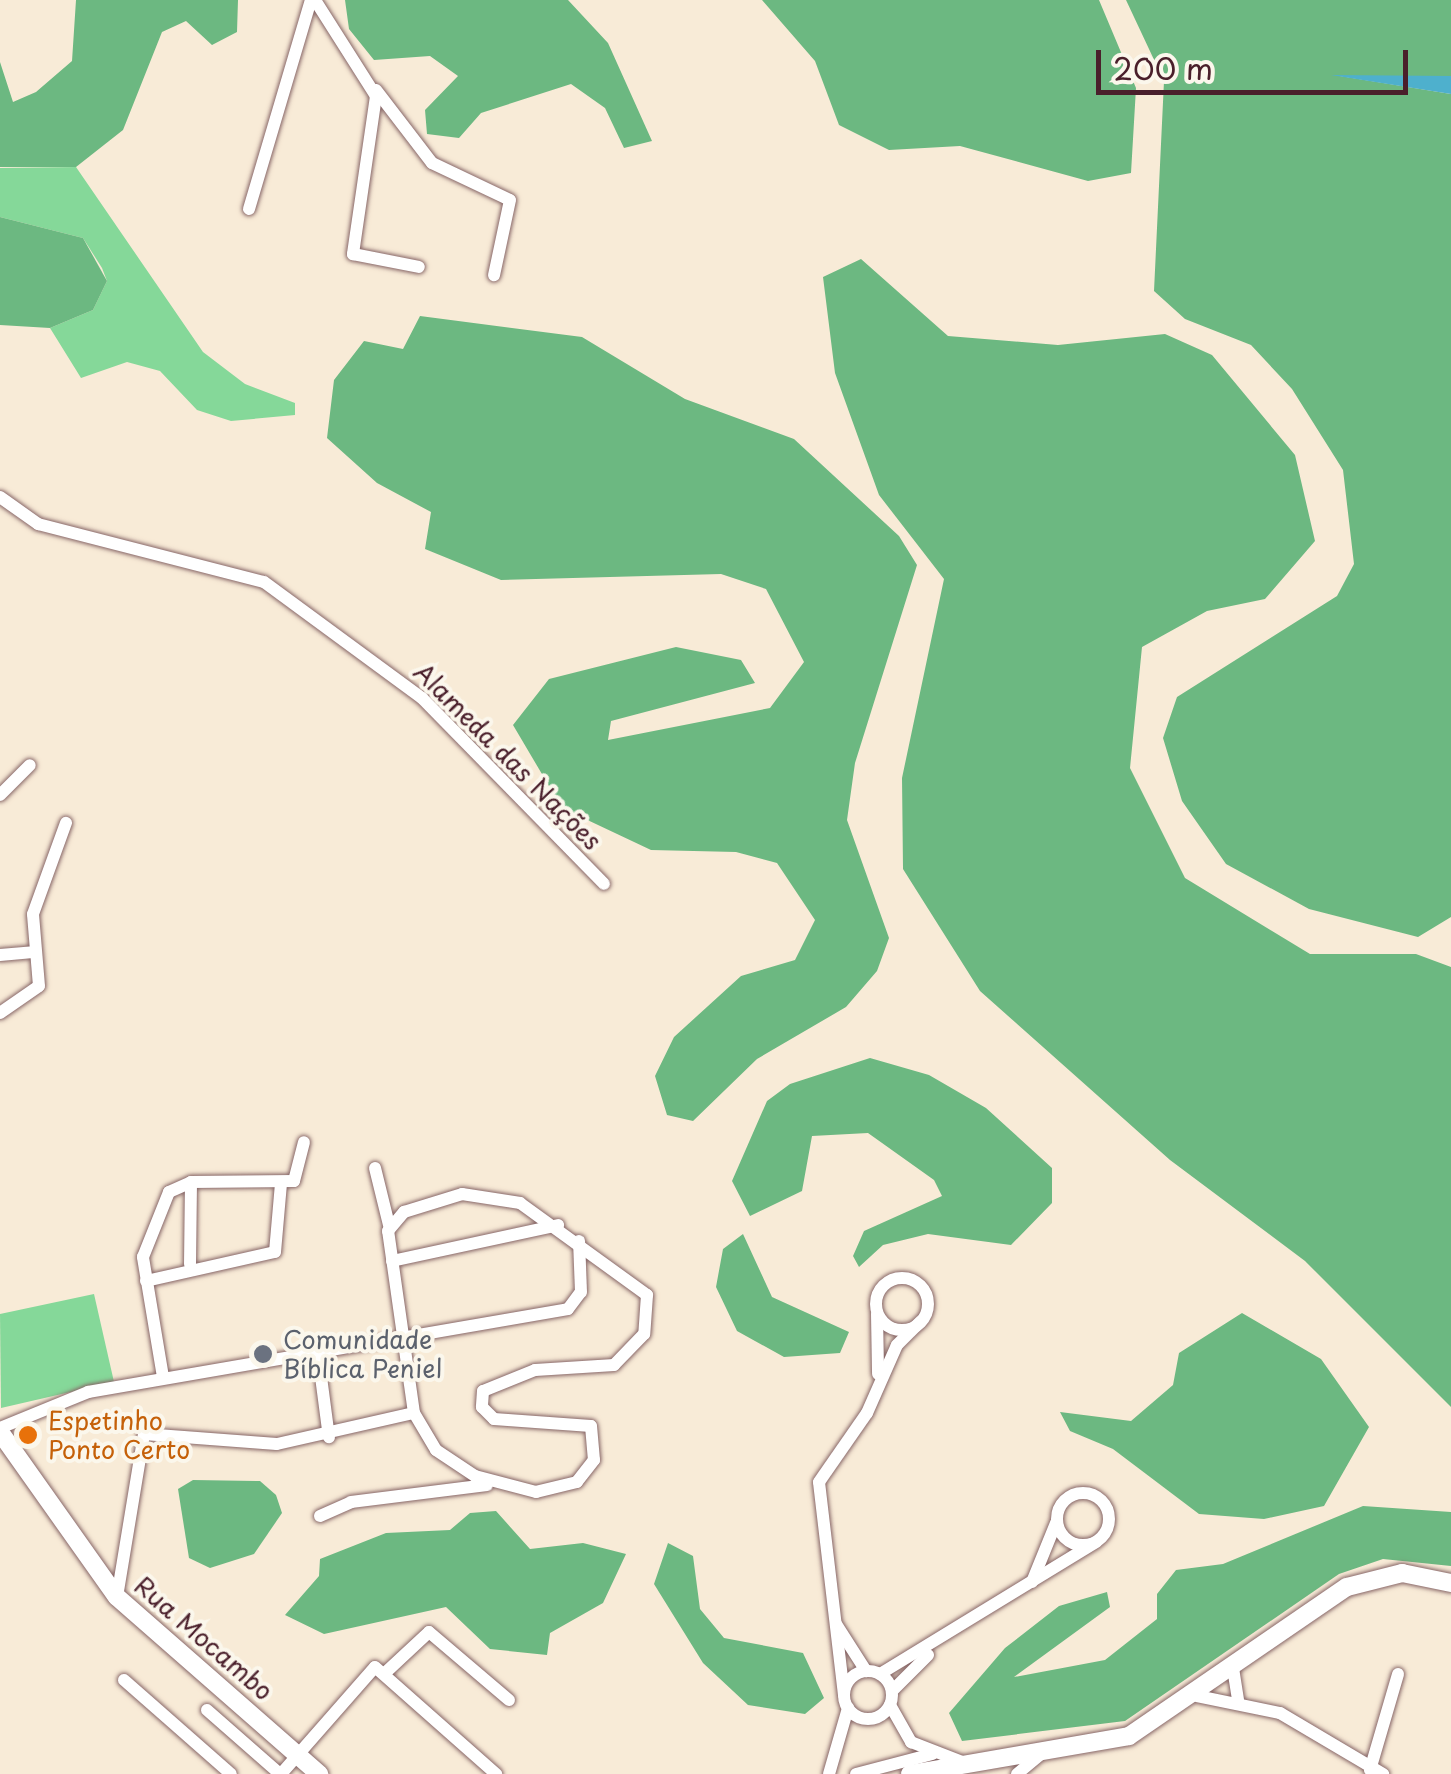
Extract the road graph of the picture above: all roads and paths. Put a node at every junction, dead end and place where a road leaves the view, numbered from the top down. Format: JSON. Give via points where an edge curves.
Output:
{"nodes":[{"id":1,"x":313,"y":0,"type":"edge"},
{"id":2,"x":375,"y":88,"type":"junction"},
{"id":3,"x":249,"y":210,"type":"dead end"},
{"id":4,"x":419,"y":267,"type":"dead end"},
{"id":5,"x":494,"y":276,"type":"dead end"},
{"id":6,"x":0,"y":497,"type":"edge"},
{"id":7,"x":30,"y":765,"type":"dead end"},
{"id":8,"x":0,"y":796,"type":"edge"},
{"id":9,"x":66,"y":823,"type":"dead end"},
{"id":10,"x":604,"y":884,"type":"dead end"},
{"id":11,"x":34,"y":952,"type":"junction"},
{"id":12,"x":0,"y":954,"type":"edge"},
{"id":13,"x":0,"y":1013,"type":"edge"},
{"id":14,"x":304,"y":1142,"type":"dead end"},
{"id":15,"x":375,"y":1168,"type":"dead end"},
{"id":16,"x":192,"y":1182,"type":"junction"},
{"id":17,"x":281,"y":1183,"type":"junction"},
{"id":18,"x":390,"y":1225,"type":"junction"},
{"id":19,"x":558,"y":1225,"type":"junction"},
{"id":20,"x":579,"y":1240,"type":"junction"},
{"id":21,"x":392,"y":1261,"type":"junction"},
{"id":22,"x":190,"y":1264,"type":"junction"},
{"id":23,"x":146,"y":1281,"type":"junction"},
{"id":24,"x":877,"y":1313,"type":"junction"},
{"id":25,"x":920,"y":1322,"type":"junction"},
{"id":26,"x":406,"y":1337,"type":"junction"},
{"id":27,"x":318,"y":1354,"type":"junction"},
{"id":28,"x":163,"y":1378,"type":"junction"},
{"id":29,"x":876,"y":1391,"type":"junction"},
{"id":30,"x":414,"y":1413,"type":"junction"},
{"id":31,"x":0,"y":1430,"type":"edge"},
{"id":32,"x":329,"y":1436,"type":"junction"},
{"id":33,"x":499,"y":1484,"type":"junction"},
{"id":34,"x":320,"y":1516,"type":"dead end"},
{"id":35,"x":1056,"y":1522,"type":"junction"},
{"id":36,"x":1096,"y":1542,"type":"junction"},
{"id":37,"x":1451,"y":1583,"type":"edge"},
{"id":38,"x":1031,"y":1584,"type":"junction"},
{"id":39,"x":117,"y":1596,"type":"junction"},
{"id":40,"x":832,"y":1612,"type":"junction"},
{"id":41,"x":933,"y":1649,"type":"junction"},
{"id":42,"x":383,"y":1671,"type":"junction"},
{"id":43,"x":873,"y":1672,"type":"junction"},
{"id":44,"x":1398,"y":1674,"type":"dead end"},
{"id":45,"x":1229,"y":1676,"type":"junction"},
{"id":46,"x":124,"y":1680,"type":"dead end"},
{"id":47,"x":1197,"y":1696,"type":"junction"},
{"id":48,"x":891,"y":1698,"type":"junction"},
{"id":49,"x":509,"y":1700,"type":"dead end"},
{"id":50,"x":846,"y":1701,"type":"junction"},
{"id":51,"x":1238,"y":1701,"type":"junction"},
{"id":52,"x":207,"y":1710,"type":"dead end"},
{"id":53,"x":1047,"y":1749,"type":"junction"},
{"id":54,"x":297,"y":1752,"type":"junction"},
{"id":55,"x":932,"y":1754,"type":"junction"},
{"id":56,"x":967,"y":1763,"type":"junction"},
{"id":57,"x":1367,"y":1771,"type":"edge"},
{"id":58,"x":231,"y":1774,"type":"edge"},
{"id":59,"x":280,"y":1774,"type":"edge"},
{"id":60,"x":319,"y":1774,"type":"edge"},
{"id":61,"x":496,"y":1774,"type":"edge"},
{"id":62,"x":829,"y":1774,"type":"edge"},
{"id":63,"x":856,"y":1774,"type":"edge"},
{"id":64,"x":910,"y":1774,"type":"edge"},
{"id":65,"x":1018,"y":1774,"type":"edge"}],
"edges":[{"from":1,"to":2,"type":"street"},
{"from":1,"to":3,"type":"street"},
{"from":2,"to":4,"type":"street","via":[[354,254]]},
{"from":2,"to":5,"type":"street","via":[[432,163],[510,200]]},
{"from":6,"to":10,"type":"street","name":"Alameda das Nações","via":[[38,524],[264,582],[422,698]]},
{"from":7,"to":8,"type":"street"},
{"from":9,"to":11,"type":"street","via":[[39,886]]},
{"from":11,"to":12,"type":"street"},
{"from":11,"to":13,"type":"street","via":[[39,986]]},
{"from":14,"to":17,"type":"street","via":[[298,1176]]},
{"from":15,"to":18,"type":"street"},
{"from":16,"to":17,"type":"street"},
{"from":16,"to":22,"type":"street"},
{"from":16,"to":23,"type":"street","via":[[169,1192],[143,1257]]},
{"from":17,"to":22,"type":"street","via":[[279,1245],[270,1254]]},
{"from":18,"to":19,"type":"street","via":[[404,1212],[488,1193]]},
{"from":18,"to":21,"type":"street"},
{"from":19,"to":20,"type":"street"},
{"from":19,"to":21,"type":"street"},
{"from":20,"to":26,"type":"street","via":[[581,1292],[568,1309]]},
{"from":20,"to":33,"type":"street","via":[[640,1284],[644,1334],[614,1364],[534,1370],[489,1386],[481,1402],[494,1419],[585,1422],[598,1444],[578,1482],[536,1492]]},
{"from":21,"to":26,"type":"street"},
{"from":22,"to":23,"type":"street"},
{"from":23,"to":28,"type":"street"},
{"from":24,"to":25,"type":"street","via":[[895,1329]]},
{"from":24,"to":25,"type":"street","via":[[886,1283],[909,1279],[927,1297]]},
{"from":24,"to":29,"type":"street"},
{"from":25,"to":29,"type":"street"},
{"from":26,"to":27,"type":"street"},
{"from":26,"to":30,"type":"street"},
{"from":27,"to":28,"type":"street"},
{"from":27,"to":32,"type":"street"},
{"from":28,"to":31,"type":"street","via":[[88,1392]]},
{"from":29,"to":40,"type":"street","via":[[816,1499]]},
{"from":30,"to":32,"type":"street"},
{"from":30,"to":33,"type":"street","via":[[447,1462]]},
{"from":31,"to":39,"type":"main road","name":"Rua Mocambo"},
{"from":32,"to":39,"type":"street","via":[[256,1445],[144,1434]]},
{"from":33,"to":34,"type":"street","via":[[352,1502]]},
{"from":35,"to":36,"type":"street","via":[[1071,1543]]},
{"from":35,"to":36,"type":"street","via":[[1065,1499],[1090,1493],[1109,1520]]},
{"from":35,"to":38,"type":"street","via":[[1048,1560]]},
{"from":36,"to":38,"type":"street"},
{"from":37,"to":45,"type":"main road","via":[[1402,1573],[1360,1581]]},
{"from":38,"to":41,"type":"street"},
{"from":39,"to":54,"type":"main road","name":"Rua Mocambo"},
{"from":40,"to":43,"type":"street"},
{"from":40,"to":50,"type":"street"},
{"from":41,"to":43,"type":"street"},
{"from":41,"to":48,"type":"street"},
{"from":42,"to":49,"type":"street","via":[[429,1632]]},
{"from":42,"to":54,"type":"street","via":[[359,1678]]},
{"from":42,"to":61,"type":"street"},
{"from":43,"to":48,"type":"street"},
{"from":43,"to":50,"type":"street"},
{"from":44,"to":57,"type":"street"},
{"from":45,"to":47,"type":"main road"},
{"from":45,"to":51,"type":"street"},
{"from":46,"to":58,"type":"street"},
{"from":47,"to":51,"type":"street"},
{"from":47,"to":53,"type":"main road","via":[[1129,1736]]},
{"from":48,"to":50,"type":"street","via":[[874,1718]]},
{"from":48,"to":55,"type":"street","via":[[902,1734]]},
{"from":50,"to":62,"type":"street"},
{"from":51,"to":57,"type":"street","via":[[1296,1721]]},
{"from":52,"to":59,"type":"street"},
{"from":53,"to":56,"type":"main road"},
{"from":53,"to":65,"type":"street"},
{"from":54,"to":59,"type":"street"},
{"from":54,"to":60,"type":"main road","name":"Rua Mocambo"},
{"from":55,"to":56,"type":"street"},
{"from":55,"to":63,"type":"street"},
{"from":56,"to":64,"type":"main road"}]}
